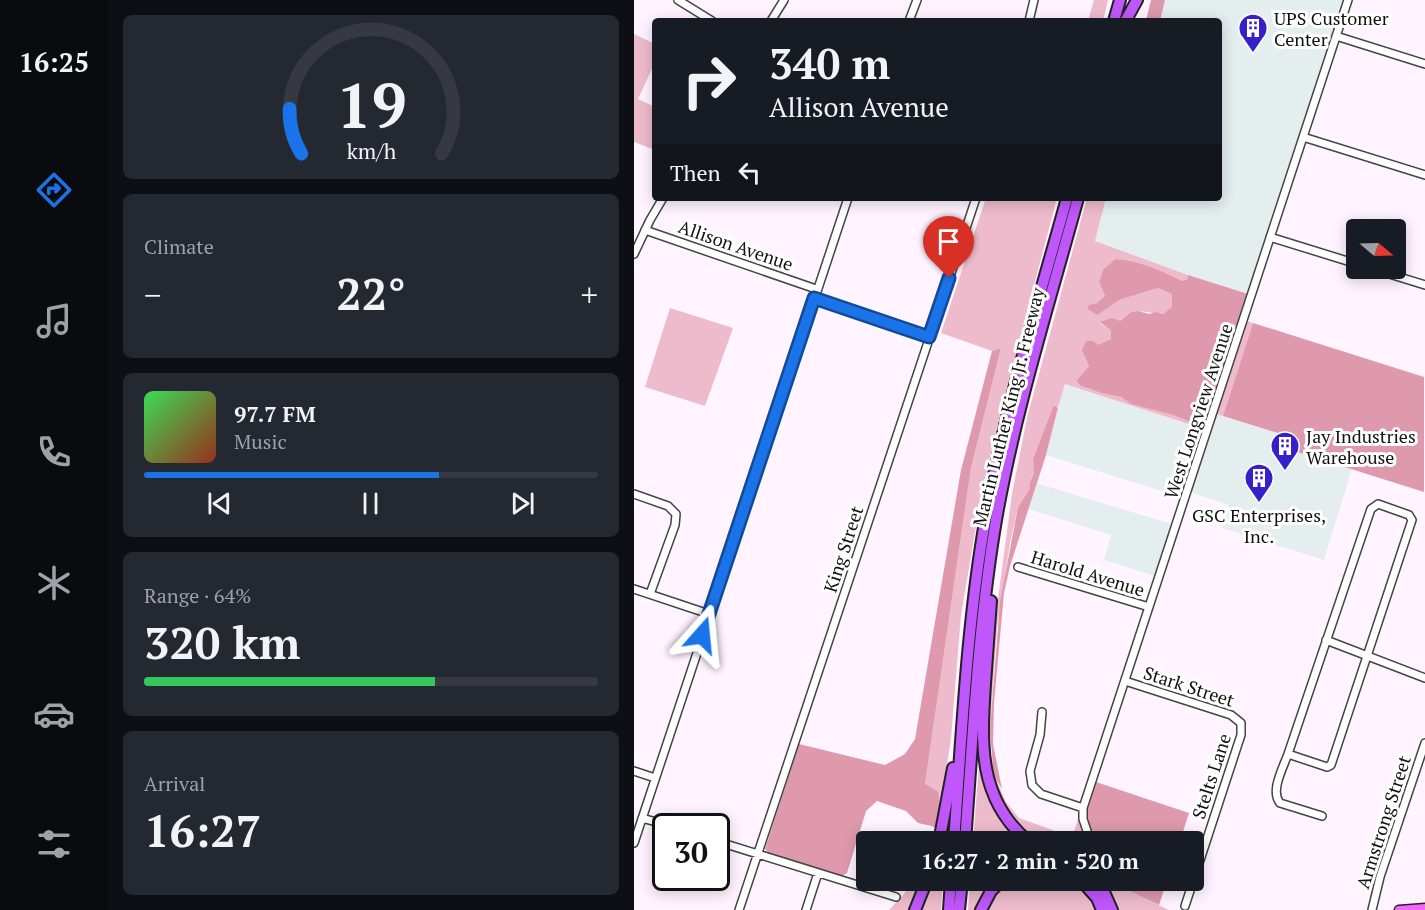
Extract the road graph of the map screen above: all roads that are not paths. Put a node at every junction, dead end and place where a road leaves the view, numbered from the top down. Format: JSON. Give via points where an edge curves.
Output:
{"nodes":[{"id":1,"x":678,"y":0,"type":"edge"},
{"id":2,"x":784,"y":0,"type":"edge"},
{"id":3,"x":917,"y":0,"type":"edge"},
{"id":4,"x":1034,"y":0,"type":"edge"},
{"id":5,"x":1114,"y":0,"type":"edge"},
{"id":6,"x":1120,"y":0,"type":"edge"},
{"id":7,"x":1131,"y":0,"type":"edge"},
{"id":8,"x":1136,"y":0,"type":"edge"},
{"id":9,"x":1348,"y":0,"type":"edge"},
{"id":10,"x":707,"y":18,"type":"edge"},
{"id":11,"x":773,"y":18,"type":"edge"},
{"id":12,"x":911,"y":18,"type":"edge"},
{"id":13,"x":1029,"y":18,"type":"edge"},
{"id":14,"x":1112,"y":18,"type":"edge"},
{"id":15,"x":1113,"y":18,"type":"edge"},
{"id":16,"x":1127,"y":18,"type":"edge"},
{"id":17,"x":1127,"y":18,"type":"edge"},
{"id":18,"x":1336,"y":36,"type":"junction"},
{"id":19,"x":1424,"y":64,"type":"edge"},
{"id":20,"x":1303,"y":137,"type":"junction"},
{"id":21,"x":1424,"y":175,"type":"edge"},
{"id":22,"x":661,"y":201,"type":"edge"},
{"id":23,"x":847,"y":201,"type":"edge"},
{"id":24,"x":975,"y":201,"type":"edge"},
{"id":25,"x":1066,"y":201,"type":"edge"},
{"id":26,"x":1077,"y":201,"type":"edge"},
{"id":27,"x":645,"y":230,"type":"junction"},
{"id":28,"x":1270,"y":237,"type":"junction"},
{"id":29,"x":634,"y":254,"type":"edge"},
{"id":30,"x":1346,"y":261,"type":"edge"},
{"id":31,"x":1405,"y":279,"type":"edge"},
{"id":32,"x":1424,"y":285,"type":"edge"},
{"id":33,"x":816,"y":289,"type":"junction"},
{"id":34,"x":814,"y":298,"type":"junction"},
{"id":35,"x":929,"y":337,"type":"junction"},
{"id":36,"x":1009,"y":456,"type":"junction"},
{"id":37,"x":634,"y":495,"type":"edge"},
{"id":38,"x":1018,"y":567,"type":"dead end"},
{"id":39,"x":975,"y":588,"type":"junction"},
{"id":40,"x":634,"y":589,"type":"edge"},
{"id":41,"x":650,"y":594,"type":"junction"},
{"id":42,"x":1149,"y":608,"type":"junction"},
{"id":43,"x":709,"y":614,"type":"junction"},
{"id":44,"x":1327,"y":640,"type":"junction"},
{"id":45,"x":1366,"y":656,"type":"junction"},
{"id":46,"x":1424,"y":678,"type":"edge"},
{"id":47,"x":1125,"y":681,"type":"junction"},
{"id":48,"x":1042,"y":712,"type":"dead end"},
{"id":49,"x":1241,"y":723,"type":"joint"},
{"id":50,"x":1424,"y":743,"type":"edge"},
{"id":51,"x":1288,"y":754,"type":"junction"},
{"id":52,"x":634,"y":771,"type":"edge"},
{"id":53,"x":655,"y":778,"type":"junction"},
{"id":54,"x":1083,"y":808,"type":"junction"},
{"id":55,"x":1322,"y":816,"type":"dead end"},
{"id":56,"x":642,"y":818,"type":"junction"},
{"id":57,"x":652,"y":821,"type":"edge"},
{"id":58,"x":941,"y":831,"type":"edge"},
{"id":59,"x":955,"y":831,"type":"edge"},
{"id":60,"x":966,"y":831,"type":"edge"},
{"id":61,"x":1018,"y":831,"type":"edge"},
{"id":62,"x":1087,"y":831,"type":"dead end"},
{"id":63,"x":634,"y":843,"type":"edge"},
{"id":64,"x":730,"y":845,"type":"edge"},
{"id":65,"x":757,"y":854,"type":"junction"},
{"id":66,"x":818,"y":873,"type":"junction"},
{"id":67,"x":923,"y":891,"type":"edge"},
{"id":68,"x":950,"y":891,"type":"edge"},
{"id":69,"x":961,"y":891,"type":"edge"},
{"id":70,"x":991,"y":891,"type":"edge"},
{"id":71,"x":1091,"y":891,"type":"edge"},
{"id":72,"x":1103,"y":891,"type":"edge"},
{"id":73,"x":896,"y":897,"type":"dead end"},
{"id":74,"x":1186,"y":906,"type":"dead end"},
{"id":75,"x":1424,"y":908,"type":"edge"},
{"id":76,"x":739,"y":910,"type":"edge"},
{"id":77,"x":806,"y":910,"type":"edge"},
{"id":78,"x":915,"y":910,"type":"edge"},
{"id":79,"x":949,"y":910,"type":"edge"},
{"id":80,"x":959,"y":910,"type":"edge"},
{"id":81,"x":981,"y":910,"type":"edge"},
{"id":82,"x":1102,"y":910,"type":"edge"},
{"id":83,"x":1112,"y":910,"type":"edge"},
{"id":84,"x":1372,"y":910,"type":"edge"},
{"id":85,"x":1399,"y":910,"type":"edge"}],
"edges":[{"from":1,"to":10,"type":"street"},
{"from":2,"to":11,"type":"street"},
{"from":3,"to":12,"type":"street"},
{"from":4,"to":13,"type":"street"},
{"from":5,"to":14,"type":"highway"},
{"from":6,"to":15,"type":"highway"},
{"from":7,"to":16,"type":"highway"},
{"from":8,"to":17,"type":"highway"},
{"from":9,"to":18,"type":"street","name":"West Longview Avenue"},
{"from":18,"to":19,"type":"street"},
{"from":18,"to":20,"type":"street","name":"West Longview Avenue"},
{"from":20,"to":21,"type":"street"},
{"from":20,"to":28,"type":"street","name":"West Longview Avenue"},
{"from":22,"to":27,"type":"street"},
{"from":23,"to":33,"type":"street"},
{"from":24,"to":35,"type":"street","name":"King Street"},
{"from":25,"to":39,"type":"highway","name":"Martin Luther King Jr. Freeway","via":[[1001,446]]},
{"from":26,"to":36,"type":"highway","name":"Martin Luther King Jr. Freeway"},
{"from":27,"to":29,"type":"street"},
{"from":27,"to":33,"type":"street","name":"Allison Avenue"},
{"from":28,"to":30,"type":"street"},
{"from":28,"to":42,"type":"street","name":"West Longview Avenue"},
{"from":31,"to":32,"type":"street"},
{"from":33,"to":34,"type":"street"},
{"from":34,"to":35,"type":"street"},
{"from":34,"to":43,"type":"street"},
{"from":35,"to":65,"type":"street","name":"King Street"},
{"from":36,"to":60,"type":"highway","name":"Martin Luther King Jr. Freeway","via":[[984,610]]},
{"from":36,"to":61,"type":"highway","via":[[991,601],[984,756],[998,804]]},
{"from":37,"to":41,"type":"street","via":[[668,506],[676,514]]},
{"from":38,"to":42,"type":"street","name":"Harold Avenue"},
{"from":39,"to":58,"type":"highway","via":[[966,617],[954,761]]},
{"from":39,"to":59,"type":"highway","name":"Martin Luther King Jr. Freeway"},
{"from":40,"to":41,"type":"street"},
{"from":41,"to":43,"type":"street"},
{"from":42,"to":47,"type":"street","name":"West Longview Avenue"},
{"from":43,"to":53,"type":"street"},
{"from":44,"to":45,"type":"street"},
{"from":44,"to":45,"type":"street","via":[[1371,509],[1378,504],[1409,515],[1412,520]]},
{"from":44,"to":51,"type":"street"},
{"from":45,"to":46,"type":"street"},
{"from":45,"to":51,"type":"street","via":[[1331,765]]},
{"from":47,"to":49,"type":"street","name":"Stark Street","via":[[1231,715]]},
{"from":47,"to":54,"type":"street","name":"West Longview Avenue"},
{"from":48,"to":54,"type":"street","via":[[1030,771],[1032,785],[1041,794]]},
{"from":49,"to":74,"type":"street","name":"Stelts Lane","via":[[1241,735]]},
{"from":50,"to":84,"type":"street","name":"Armstrong Street"},
{"from":51,"to":55,"type":"street","via":[[1276,798],[1285,805]]},
{"from":52,"to":53,"type":"street"},
{"from":53,"to":56,"type":"street"},
{"from":54,"to":62,"type":"street","name":"West Longview Avenue"},
{"from":56,"to":57,"type":"street"},
{"from":56,"to":63,"type":"street"},
{"from":64,"to":65,"type":"street"},
{"from":65,"to":66,"type":"street"},
{"from":65,"to":76,"type":"street","name":"King Street"},
{"from":66,"to":73,"type":"street"},
{"from":66,"to":77,"type":"street"},
{"from":67,"to":78,"type":"highway"},
{"from":68,"to":79,"type":"highway"},
{"from":69,"to":80,"type":"highway"},
{"from":70,"to":81,"type":"highway"},
{"from":71,"to":82,"type":"highway"},
{"from":72,"to":83,"type":"highway"},
{"from":75,"to":85,"type":"main road"}]}
